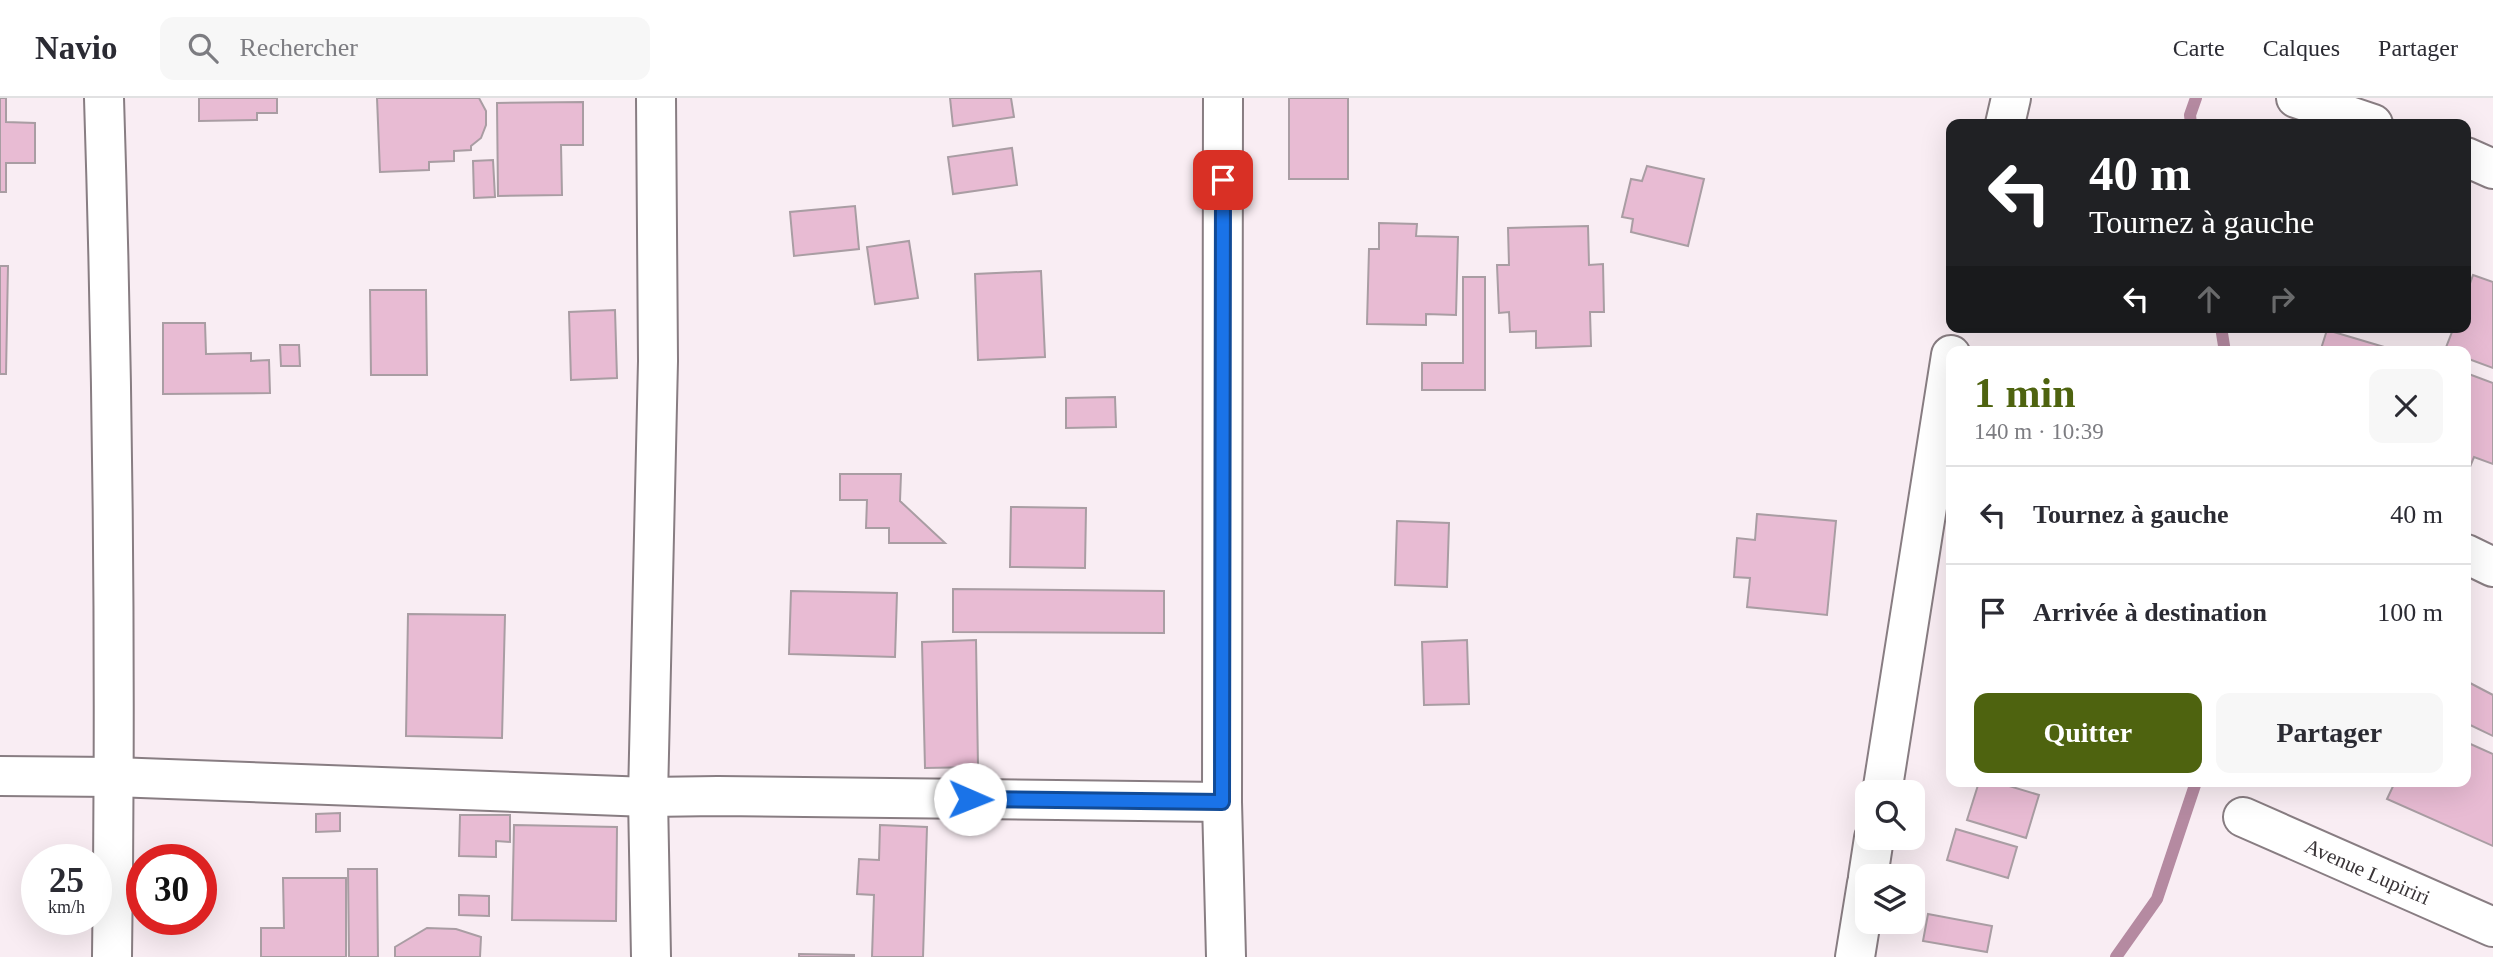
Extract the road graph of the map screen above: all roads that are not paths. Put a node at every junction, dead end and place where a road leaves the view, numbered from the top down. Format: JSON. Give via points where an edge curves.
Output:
{"nodes":[{"id":1,"x":104,"y":98,"type":"edge"},
{"id":2,"x":656,"y":98,"type":"edge"},
{"id":3,"x":1223,"y":98,"type":"edge"},
{"id":4,"x":2011,"y":98,"type":"edge"},
{"id":5,"x":2296,"y":98,"type":"edge"},
{"id":6,"x":2006,"y":119,"type":"edge"},
{"id":7,"x":2358,"y":119,"type":"edge"},
{"id":8,"x":2471,"y":159,"type":"edge"},
{"id":9,"x":2493,"y":169,"type":"edge"},
{"id":10,"x":1946,"y":391,"type":"edge"},
{"id":11,"x":2471,"y":556,"type":"edge"},
{"id":12,"x":2493,"y":567,"type":"edge"},
{"id":13,"x":0,"y":776,"type":"edge"},
{"id":14,"x":114,"y":777,"type":"junction"},
{"id":15,"x":1884,"y":780,"type":"edge"},
{"id":16,"x":648,"y":797,"type":"junction"},
{"id":17,"x":1222,"y":802,"type":"junction"},
{"id":18,"x":2243,"y":817,"type":"dead end"},
{"id":19,"x":2493,"y":927,"type":"edge"},
{"id":20,"x":1859,"y":934,"type":"edge"},
{"id":21,"x":112,"y":957,"type":"edge"},
{"id":22,"x":651,"y":957,"type":"edge"},
{"id":23,"x":1226,"y":957,"type":"edge"},
{"id":24,"x":1856,"y":957,"type":"edge"}],
"edges":[{"from":1,"to":14,"type":"street","via":[[111,314]]},
{"from":2,"to":16,"type":"street","via":[[658,361]]},
{"from":3,"to":17,"type":"street"},
{"from":4,"to":6,"type":"street"},
{"from":5,"to":7,"type":"street"},
{"from":8,"to":9,"type":"street"},
{"from":10,"to":15,"type":"street"},
{"from":11,"to":12,"type":"street"},
{"from":13,"to":14,"type":"street"},
{"from":14,"to":16,"type":"street"},
{"from":14,"to":21,"type":"street"},
{"from":16,"to":17,"type":"street"},
{"from":16,"to":22,"type":"street"},
{"from":17,"to":23,"type":"street"},
{"from":18,"to":19,"type":"street","name":"Avenue Lupiriri"},
{"from":20,"to":24,"type":"street"}]}
